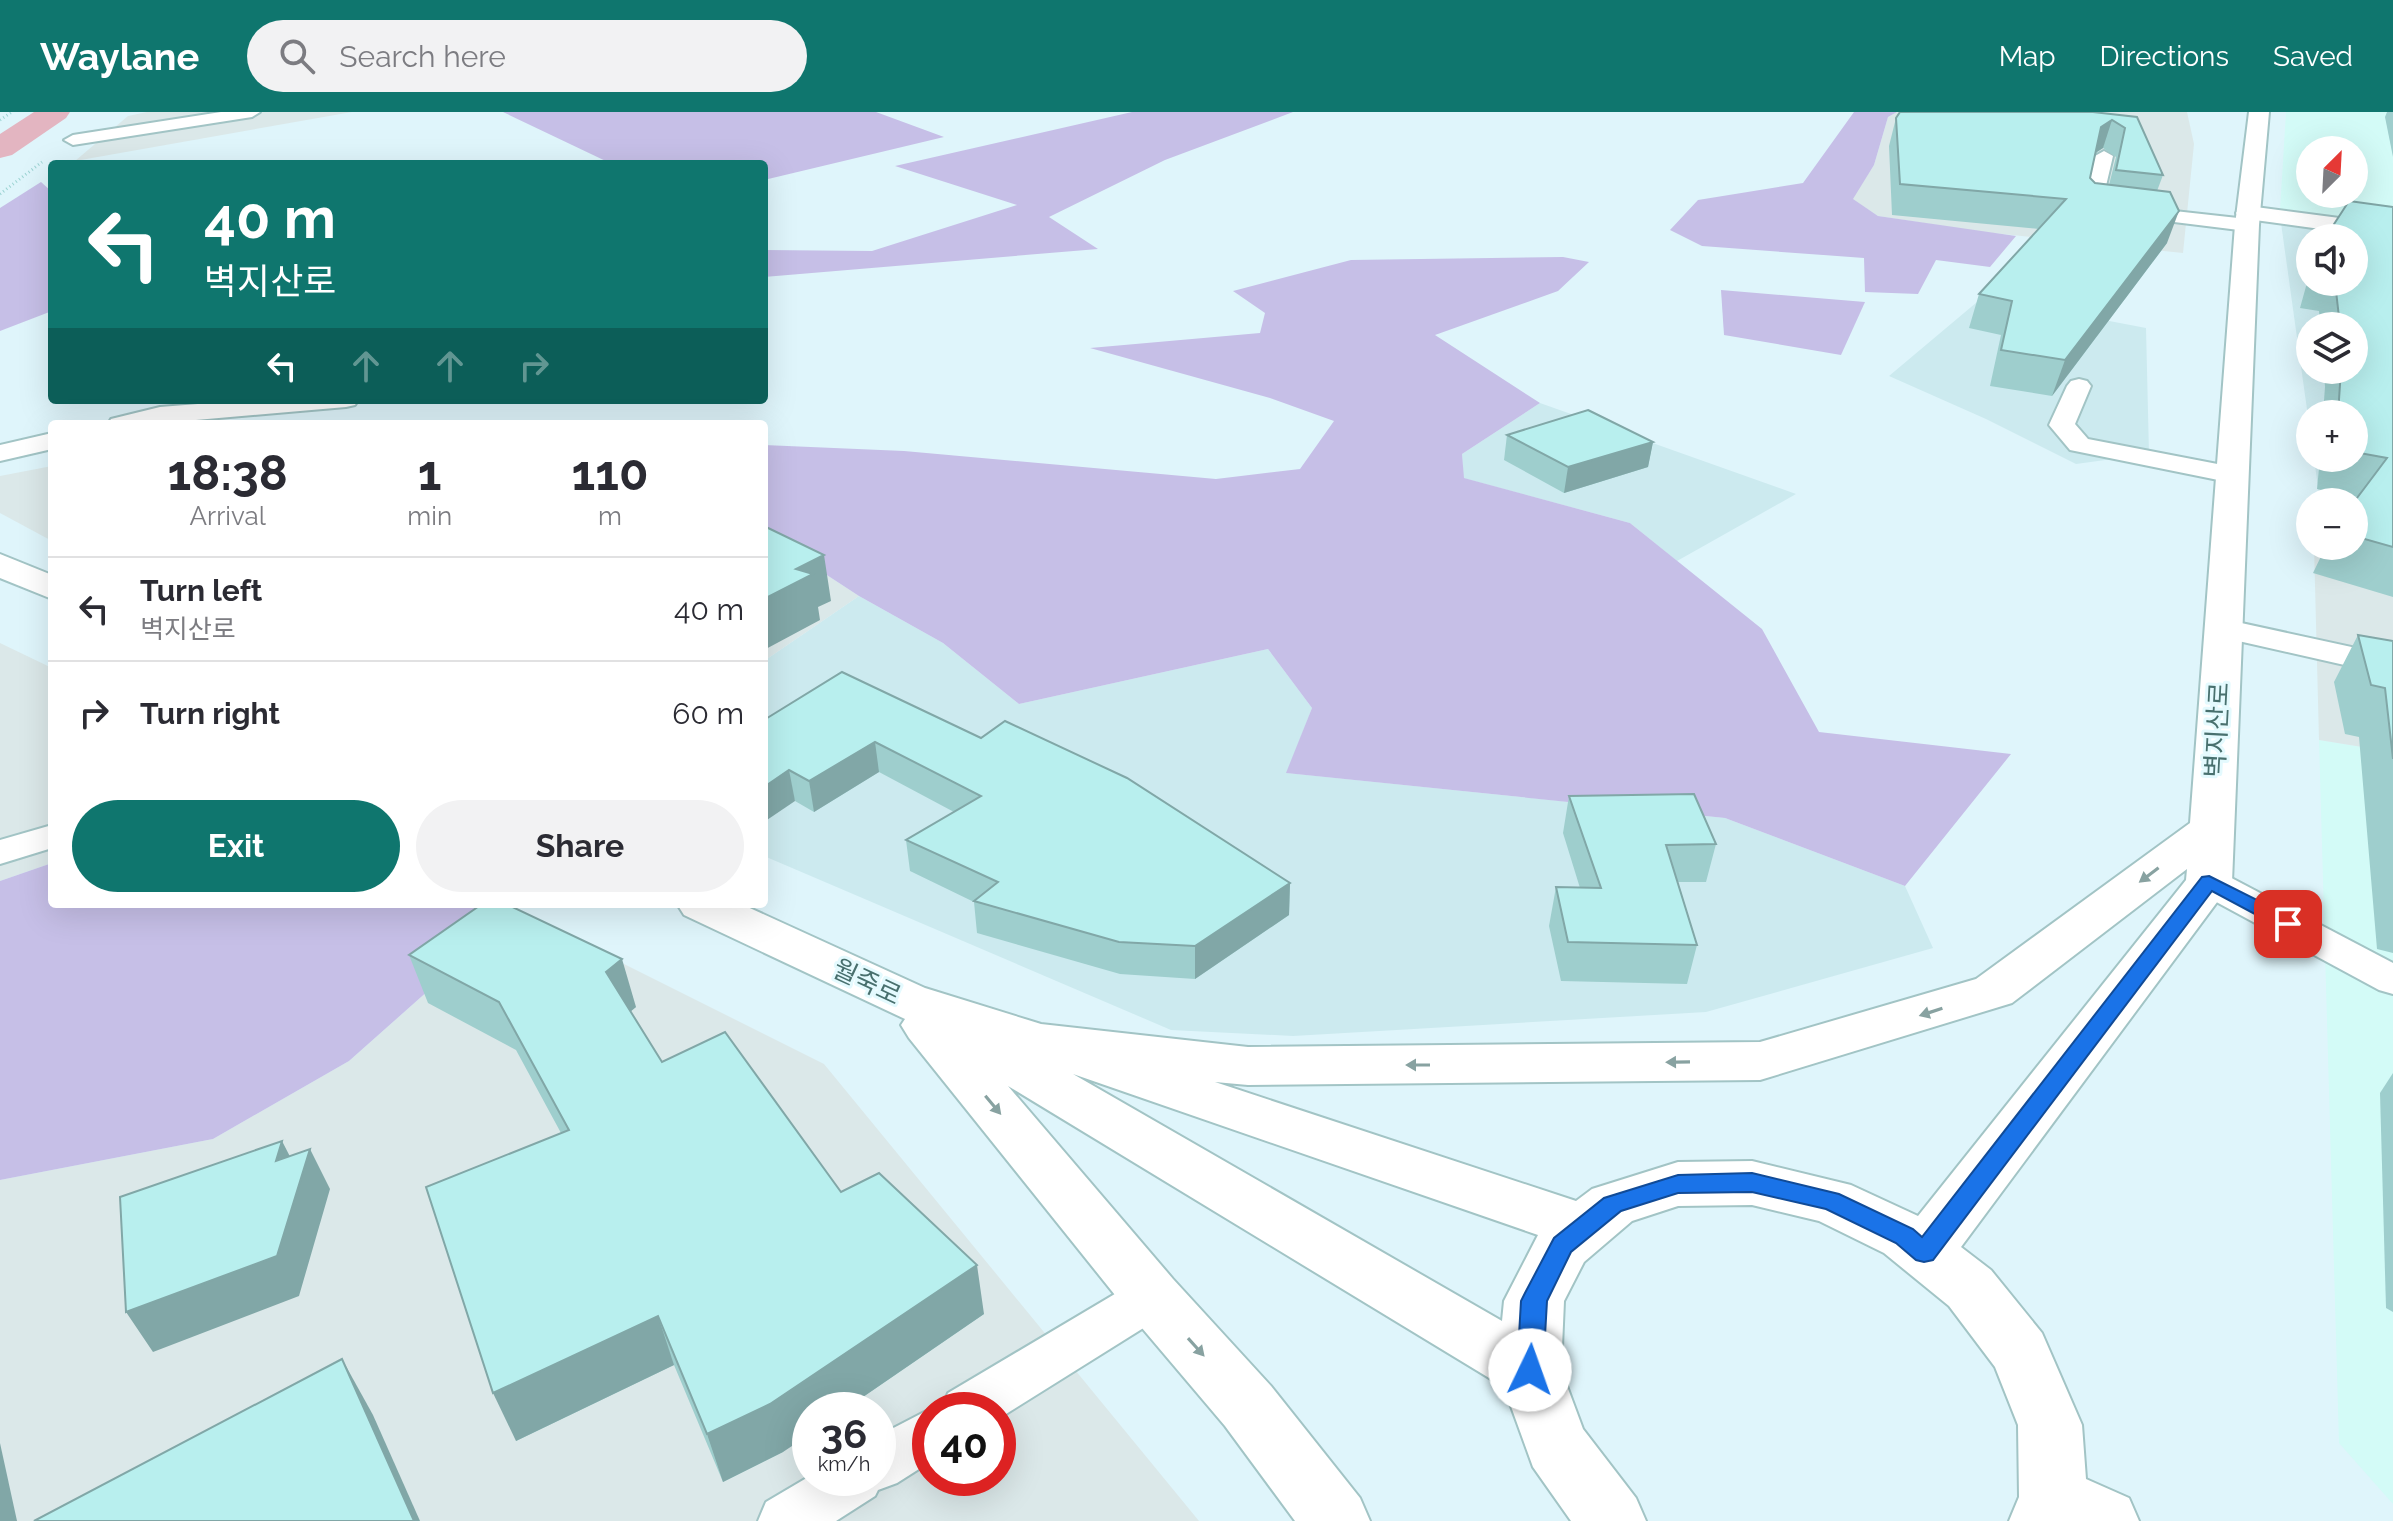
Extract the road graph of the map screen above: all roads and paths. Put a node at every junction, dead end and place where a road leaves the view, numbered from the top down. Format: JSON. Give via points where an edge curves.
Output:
{"nodes":[{"id":1,"x":12,"y":112,"type":"edge"},
{"id":2,"x":252,"y":112,"type":"edge"},
{"id":3,"x":2259,"y":112,"type":"edge"},
{"id":4,"x":0,"y":120,"type":"edge"},
{"id":5,"x":73,"y":140,"type":"dead end"},
{"id":6,"x":2104,"y":156,"type":"edge"},
{"id":7,"x":2393,"y":214,"type":"edge"},
{"id":8,"x":2248,"y":219,"type":"junction"},
{"id":9,"x":2382,"y":231,"type":"edge"},
{"id":10,"x":2079,"y":386,"type":"dead end"},
{"id":11,"x":293,"y":404,"type":"edge"},
{"id":12,"x":136,"y":420,"type":"edge"},
{"id":13,"x":48,"y":442,"type":"edge"},
{"id":14,"x":0,"y":453,"type":"edge"},
{"id":15,"x":2233,"y":475,"type":"junction"},
{"id":16,"x":0,"y":565,"type":"edge"},
{"id":17,"x":48,"y":586,"type":"edge"},
{"id":18,"x":2223,"y":628,"type":"junction"},
{"id":19,"x":2393,"y":666,"type":"edge"},
{"id":20,"x":2212,"y":828,"type":"junction"},
{"id":21,"x":48,"y":837,"type":"edge"},
{"id":22,"x":0,"y":852,"type":"edge"},
{"id":23,"x":2209,"y":882,"type":"junction"},
{"id":24,"x":709,"y":908,"type":"edge"},
{"id":25,"x":2393,"y":980,"type":"edge"},
{"id":26,"x":907,"y":1001,"type":"junction"},
{"id":27,"x":1040,"y":1043,"type":"junction"},
{"id":28,"x":1584,"y":1227,"type":"junction"},
{"id":29,"x":1924,"y":1252,"type":"junction"},
{"id":30,"x":1152,"y":1297,"type":"junction"},
{"id":31,"x":1530,"y":1370,"type":"junction"},
{"id":32,"x":996,"y":1392,"type":"edge"},
{"id":33,"x":827,"y":1496,"type":"edge"},
{"id":34,"x":2067,"y":1513,"type":"edge"},
{"id":35,"x":786,"y":1521,"type":"edge"},
{"id":36,"x":1336,"y":1521,"type":"edge"},
{"id":37,"x":1612,"y":1521,"type":"edge"}],
"edges":[{"from":1,"to":4,"type":"path"},
{"from":2,"to":5,"type":"lane"},
{"from":3,"to":8,"type":"street","name":"벽지산로"},
{"from":6,"to":8,"type":"lane","via":[[2092,207]]},
{"from":7,"to":9,"type":"lane"},
{"from":8,"to":9,"type":"street"},
{"from":8,"to":15,"type":"street","name":"벽지산로"},
{"from":10,"to":15,"type":"lane","via":[[2062,425],[2079,445]]},
{"from":11,"to":12,"type":"lane"},
{"from":13,"to":14,"type":"lane"},
{"from":15,"to":18,"type":"street","name":"벽지산로"},
{"from":16,"to":17,"type":"street"},
{"from":18,"to":19,"type":"lane"},
{"from":18,"to":20,"type":"street","name":"벽지산로"},
{"from":20,"to":23,"type":"street","name":"벽지산로"},
{"from":20,"to":27,"type":"street","one_way":true,"via":[[1994,991],[1760,1061],[1248,1066]]},
{"from":21,"to":22,"type":"lane"},
{"from":23,"to":25,"type":"lane"},
{"from":23,"to":29,"type":"street"},
{"from":24,"to":26,"type":"street","name":"월죽로"},
{"from":26,"to":27,"type":"street","name":"월죽로"},
{"from":26,"to":30,"type":"street","one_way":true},
{"from":26,"to":31,"type":"street"},
{"from":27,"to":28,"type":"street"},
{"from":28,"to":29,"type":"street","via":[[1612,1205],[1678,1184],[1752,1183],[1831,1201],[1905,1236]]},
{"from":28,"to":31,"type":"street","via":[[1563,1245],[1534,1301]]},
{"from":29,"to":34,"type":"street","via":[[1970,1288],[2020,1352],[2050,1425]]},
{"from":30,"to":32,"type":"lane"},
{"from":30,"to":36,"type":"street","one_way":true,"via":[[1248,1406]]},
{"from":31,"to":37,"type":"street","via":[[1556,1446]]},
{"from":33,"to":35,"type":"lane"}]}
